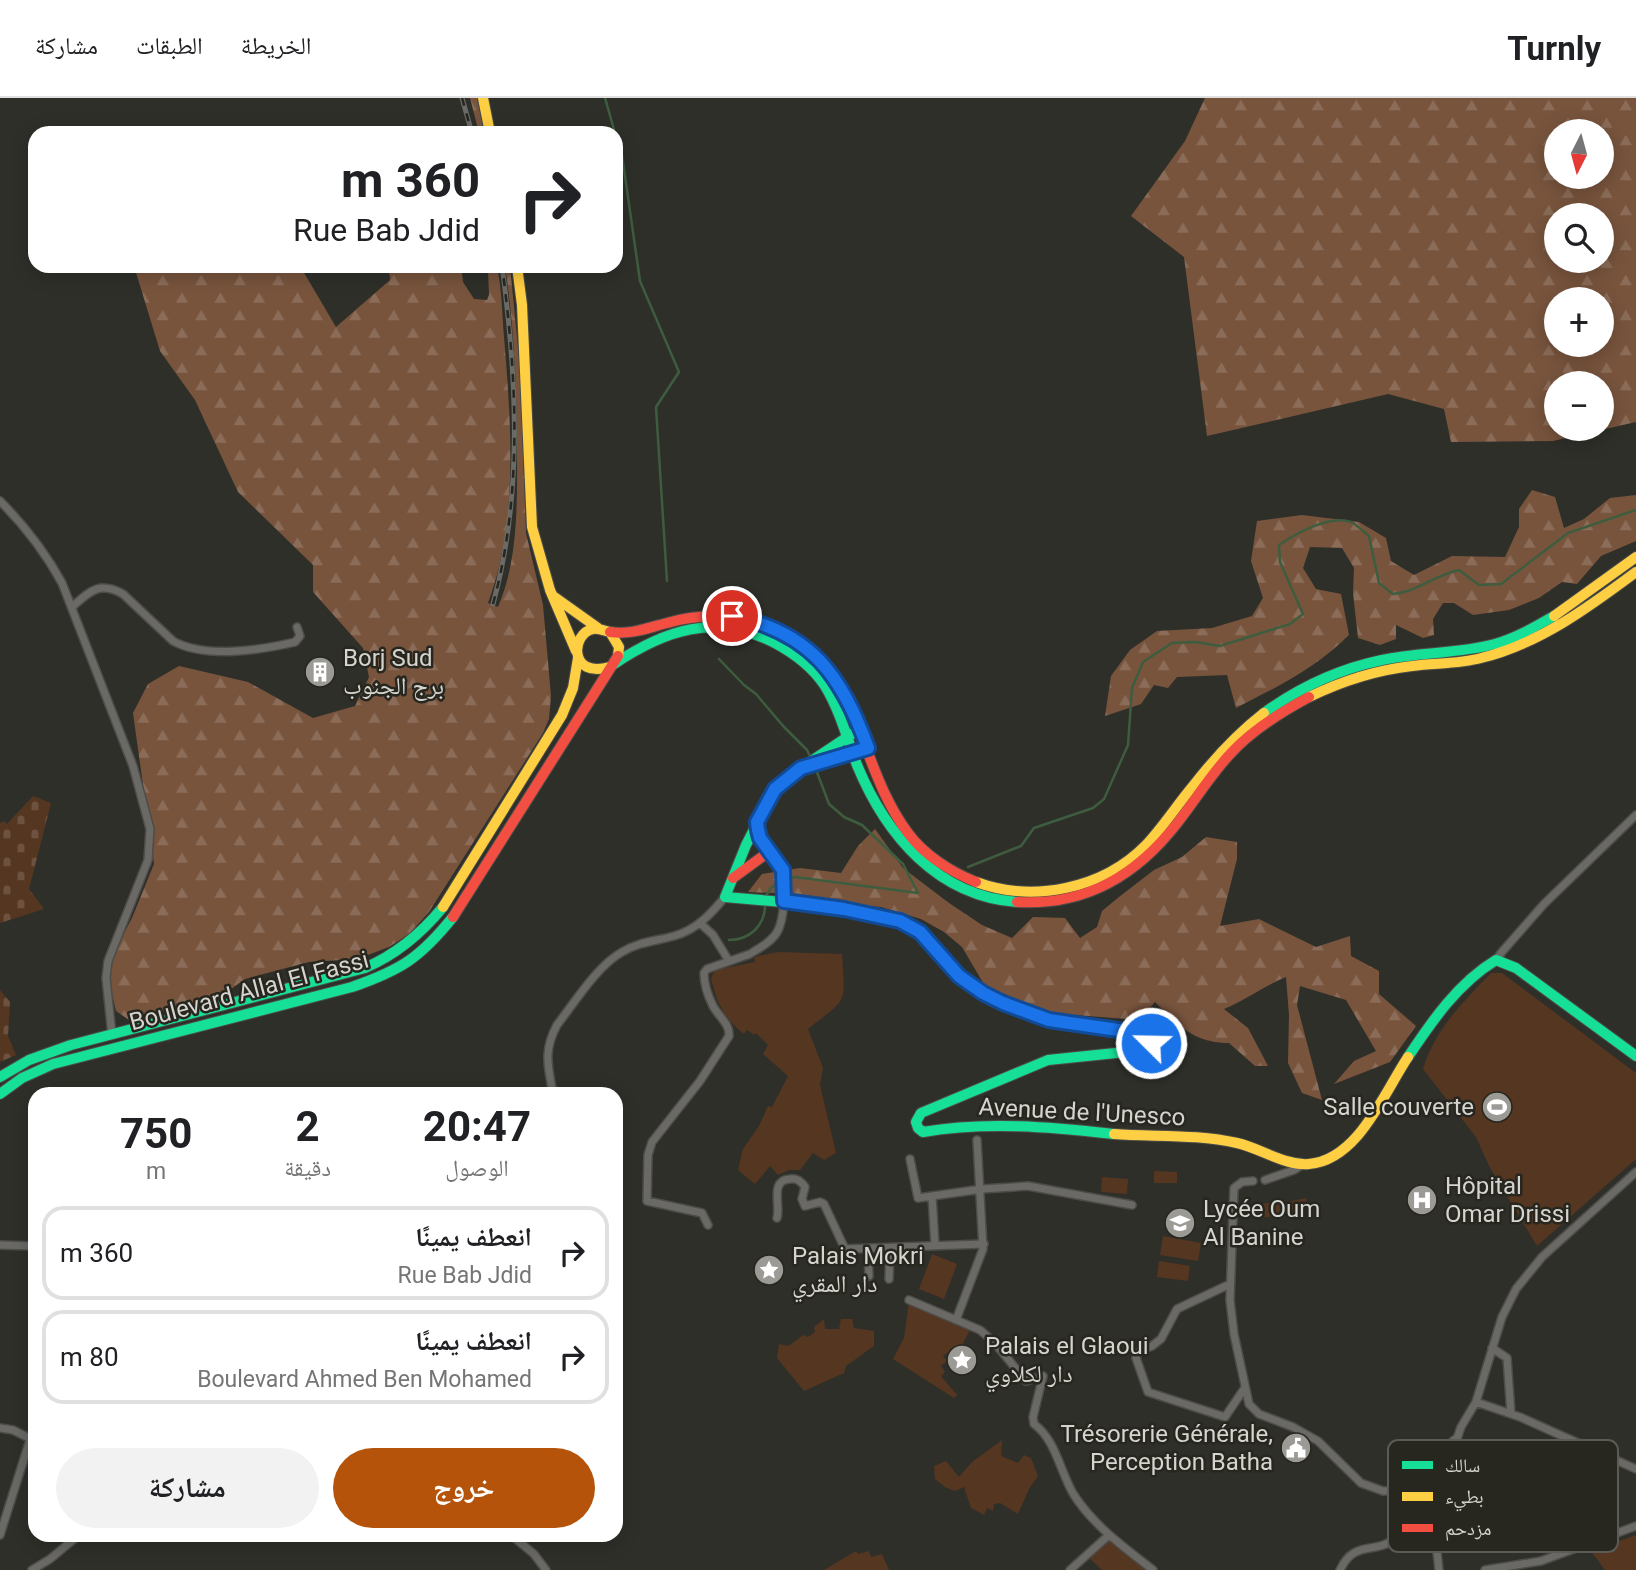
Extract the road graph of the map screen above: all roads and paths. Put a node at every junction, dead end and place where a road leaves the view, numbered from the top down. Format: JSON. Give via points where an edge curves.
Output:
{"nodes":[{"id":1,"x":483,"y":98,"type":"edge"},
{"id":2,"x":489,"y":126,"type":"edge"},
{"id":3,"x":518,"y":273,"type":"edge"},
{"id":4,"x":0,"y":501,"type":"edge"},
{"id":5,"x":1636,"y":557,"type":"edge"},
{"id":6,"x":1636,"y":572,"type":"edge"},
{"id":7,"x":550,"y":593,"type":"junction"},
{"id":8,"x":72,"y":607,"type":"junction"},
{"id":9,"x":297,"y":627,"type":"dead end"},
{"id":10,"x":598,"y":628,"type":"junction"},
{"id":11,"x":610,"y":632,"type":"junction"},
{"id":12,"x":577,"y":655,"type":"junction"},
{"id":13,"x":612,"y":665,"type":"junction"},
{"id":14,"x":861,"y":728,"type":"junction"},
{"id":15,"x":848,"y":736,"type":"junction"},
{"id":16,"x":868,"y":748,"type":"junction"},
{"id":17,"x":854,"y":751,"type":"junction"},
{"id":18,"x":801,"y":768,"type":"junction"},
{"id":19,"x":1203,"y":781,"type":"junction"},
{"id":20,"x":1636,"y":816,"type":"edge"},
{"id":21,"x":757,"y":822,"type":"junction"},
{"id":22,"x":769,"y":852,"type":"junction"},
{"id":23,"x":1116,"y":875,"type":"junction"},
{"id":24,"x":733,"y":878,"type":"junction"},
{"id":25,"x":725,"y":897,"type":"junction"},
{"id":26,"x":781,"y":898,"type":"junction"},
{"id":27,"x":700,"y":923,"type":"junction"},
{"id":28,"x":1496,"y":960,"type":"junction"},
{"id":29,"x":729,"y":961,"type":"junction"},
{"id":30,"x":112,"y":1034,"type":"junction"},
{"id":31,"x":1636,"y":1056,"type":"edge"},
{"id":32,"x":0,"y":1077,"type":"edge"},
{"id":33,"x":551,"y":1087,"type":"edge"},
{"id":34,"x":0,"y":1094,"type":"edge"},
{"id":35,"x":977,"y":1134,"type":"junction"},
{"id":36,"x":910,"y":1159,"type":"dead end"},
{"id":37,"x":1303,"y":1164,"type":"junction"},
{"id":38,"x":1636,"y":1172,"type":"edge"},
{"id":39,"x":1265,"y":1180,"type":"dead end"},
{"id":40,"x":1254,"y":1181,"type":"dead end"},
{"id":41,"x":982,"y":1189,"type":"junction"},
{"id":42,"x":932,"y":1196,"type":"junction"},
{"id":43,"x":1132,"y":1205,"type":"dead end"},
{"id":44,"x":777,"y":1218,"type":"dead end"},
{"id":45,"x":708,"y":1225,"type":"dead end"},
{"id":46,"x":984,"y":1244,"type":"junction"},
{"id":47,"x":0,"y":1245,"type":"edge"},
{"id":48,"x":935,"y":1245,"type":"junction"},
{"id":49,"x":28,"y":1246,"type":"edge"},
{"id":50,"x":868,"y":1249,"type":"junction"},
{"id":51,"x":890,"y":1249,"type":"junction"},
{"id":52,"x":869,"y":1276,"type":"dead end"},
{"id":53,"x":889,"y":1279,"type":"dead end"},
{"id":54,"x":1230,"y":1284,"type":"junction"},
{"id":55,"x":909,"y":1300,"type":"dead end"},
{"id":56,"x":956,"y":1320,"type":"junction"},
{"id":57,"x":1492,"y":1348,"type":"junction"},
{"id":58,"x":1244,"y":1389,"type":"junction"},
{"id":59,"x":1476,"y":1402,"type":"junction"},
{"id":60,"x":1511,"y":1414,"type":"junction"},
{"id":61,"x":0,"y":1428,"type":"edge"},
{"id":62,"x":1457,"y":1437,"type":"junction"},
{"id":63,"x":28,"y":1438,"type":"edge"},
{"id":64,"x":1454,"y":1440,"type":"edge"},
{"id":65,"x":1456,"y":1440,"type":"edge"},
{"id":66,"x":1570,"y":1440,"type":"edge"},
{"id":67,"x":28,"y":1454,"type":"edge"},
{"id":68,"x":1618,"y":1461,"type":"edge"},
{"id":69,"x":1636,"y":1469,"type":"edge"},
{"id":70,"x":1388,"y":1490,"type":"edge"},
{"id":71,"x":1636,"y":1526,"type":"edge"},
{"id":72,"x":1618,"y":1533,"type":"edge"},
{"id":73,"x":0,"y":1535,"type":"edge"},
{"id":74,"x":1109,"y":1535,"type":"junction"},
{"id":75,"x":71,"y":1542,"type":"edge"},
{"id":76,"x":519,"y":1542,"type":"edge"},
{"id":77,"x":1388,"y":1543,"type":"edge"},
{"id":78,"x":1438,"y":1552,"type":"edge"},
{"id":79,"x":1567,"y":1552,"type":"edge"},
{"id":80,"x":32,"y":1570,"type":"edge"},
{"id":81,"x":546,"y":1570,"type":"edge"},
{"id":82,"x":1070,"y":1570,"type":"edge"},
{"id":83,"x":1153,"y":1570,"type":"edge"},
{"id":84,"x":1340,"y":1570,"type":"edge"},
{"id":85,"x":1440,"y":1570,"type":"edge"},
{"id":86,"x":1485,"y":1570,"type":"edge"}],
"edges":[{"from":1,"to":2,"type":"main road"},
{"from":3,"to":7,"type":"main road","via":[[533,527]]},
{"from":4,"to":8,"type":"street","via":[[47,556]]},
{"from":5,"to":19,"type":"main road","name":"Boulevard Allal El Fassi","via":[[1524,632],[1485,645],[1373,662],[1315,682],[1237,733]]},
{"from":6,"to":19,"type":"main road","name":"Boulevard Allal El Fassi","via":[[1552,631],[1512,649],[1471,660],[1385,670],[1315,694],[1245,740]]},
{"from":7,"to":10,"type":"main road"},
{"from":7,"to":12,"type":"main road"},
{"from":8,"to":9,"type":"street","via":[[92,590],[107,587],[123,594],[173,640],[202,650],[295,642],[300,636]]},
{"from":8,"to":30,"type":"street","via":[[133,766],[150,829],[148,860],[108,961]]},
{"from":10,"to":11,"type":"main road"},
{"from":10,"to":12,"type":"main road","via":[[582,635]]},
{"from":11,"to":13,"type":"main road","via":[[619,647]]},
{"from":11,"to":14,"type":"main road","name":"Boulevard Allal El Fassi","via":[[632,634],[702,616],[732,616],[764,625],[797,642],[832,673]]},
{"from":12,"to":13,"type":"main road","via":[[592,670]]},
{"from":12,"to":30,"type":"main road","name":"Boulevard Allal El Fassi","via":[[573,688],[562,715],[445,905],[412,942],[391,957],[349,973]]},
{"from":13,"to":15,"type":"main road","name":"Boulevard Allal El Fassi","via":[[647,642],[688,629],[730,626],[752,632],[812,668]]},
{"from":13,"to":34,"type":"main road","name":"Boulevard Allal El Fassi","via":[[456,914],[433,942],[400,969],[352,987],[53,1064]]},
{"from":14,"to":15,"type":"main road"},
{"from":14,"to":16,"type":"main road","name":"Boulevard Allal El Fassi"},
{"from":15,"to":17,"type":"main road","name":"Boulevard Allal El Fassi"},
{"from":15,"to":18,"type":"main road"},
{"from":16,"to":17,"type":"main road"},
{"from":16,"to":23,"type":"main road","name":"Boulevard Allal El Fassi","via":[[891,808],[907,832],[922,849],[967,879],[1037,892],[1063,890]]},
{"from":17,"to":18,"type":"main road"},
{"from":17,"to":23,"type":"main road","name":"Boulevard Allal El Fassi","via":[[882,817],[906,849],[953,884],[995,899],[1038,902],[1084,894]]},
{"from":18,"to":21,"type":"main road","via":[[775,789]]},
{"from":19,"to":23,"type":"main road","name":"Boulevard Allal El Fassi","via":[[1155,851]]},
{"from":20,"to":28,"type":"street","via":[[1544,904]]},
{"from":21,"to":22,"type":"main road"},
{"from":21,"to":24,"type":"main road"},
{"from":22,"to":24,"type":"main road"},
{"from":22,"to":26,"type":"main road","via":[[783,870]]},
{"from":24,"to":25,"type":"main road"},
{"from":25,"to":26,"type":"main road","name":"Avenue de l'Unesco"},
{"from":25,"to":27,"type":"street"},
{"from":26,"to":29,"type":"street","via":[[780,928],[769,943]]},
{"from":26,"to":35,"type":"main road","name":"Avenue de l'Unesco","via":[[900,921],[920,932],[959,976],[1003,1003],[1049,1020],[1150,1038],[1151,1045],[1145,1050],[1070,1056],[1036,1064],[920,1113],[916,1122],[926,1132],[946,1128]]},
{"from":27,"to":29,"type":"street"},
{"from":27,"to":33,"type":"street","via":[[681,934],[631,947],[607,963],[552,1035],[547,1054]]},
{"from":28,"to":31,"type":"main road","via":[[1516,968]]},
{"from":28,"to":37,"type":"main road","via":[[1436,1015],[1351,1145],[1329,1160]]},
{"from":29,"to":45,"type":"street","via":[[707,969],[704,977],[707,993],[730,1029],[729,1036],[652,1142],[648,1155],[647,1201],[702,1213]]},
{"from":30,"to":32,"type":"main road","name":"Boulevard Allal El Fassi","via":[[29,1059]]},
{"from":35,"to":37,"type":"main road","name":"Avenue de l'Unesco","via":[[1046,1127],[1227,1140]]},
{"from":35,"to":41,"type":"street"},
{"from":36,"to":42,"type":"street","via":[[918,1198]]},
{"from":37,"to":39,"type":"street"},
{"from":38,"to":57,"type":"street","via":[[1532,1268],[1506,1308]]},
{"from":40,"to":54,"type":"street","via":[[1234,1188]]},
{"from":41,"to":42,"type":"street"},
{"from":41,"to":43,"type":"street","via":[[1028,1186]]},
{"from":41,"to":46,"type":"street"},
{"from":42,"to":48,"type":"street"},
{"from":44,"to":50,"type":"street","via":[[780,1184],[797,1180],[805,1187],[803,1204],[824,1204],[845,1249]]},
{"from":46,"to":48,"type":"street"},
{"from":46,"to":56,"type":"street"},
{"from":47,"to":49,"type":"street"},
{"from":48,"to":51,"type":"street"},
{"from":50,"to":51,"type":"street"},
{"from":50,"to":52,"type":"street"},
{"from":51,"to":53,"type":"street"},
{"from":54,"to":58,"type":"street"},
{"from":54,"to":58,"type":"street","via":[[1177,1308],[1161,1339],[1135,1355],[1148,1392],[1225,1417]]},
{"from":55,"to":56,"type":"street"},
{"from":56,"to":74,"type":"street","via":[[994,1342],[1026,1381],[1043,1376],[1034,1424],[1046,1434],[1074,1495]]},
{"from":57,"to":59,"type":"street"},
{"from":57,"to":60,"type":"street","via":[[1507,1356]]},
{"from":58,"to":70,"type":"street","via":[[1257,1412],[1318,1441],[1361,1483]]},
{"from":59,"to":60,"type":"street"},
{"from":59,"to":62,"type":"street"},
{"from":60,"to":66,"type":"street"},
{"from":61,"to":63,"type":"street"},
{"from":62,"to":64,"type":"street"},
{"from":62,"to":65,"type":"street"},
{"from":67,"to":73,"type":"street"},
{"from":68,"to":69,"type":"street"},
{"from":71,"to":72,"type":"street"},
{"from":74,"to":82,"type":"street"},
{"from":74,"to":83,"type":"street"},
{"from":75,"to":80,"type":"street"},
{"from":76,"to":81,"type":"street"},
{"from":77,"to":84,"type":"street","via":[[1353,1552]]},
{"from":78,"to":85,"type":"street"},
{"from":79,"to":86,"type":"street","via":[[1541,1562]]}]}
